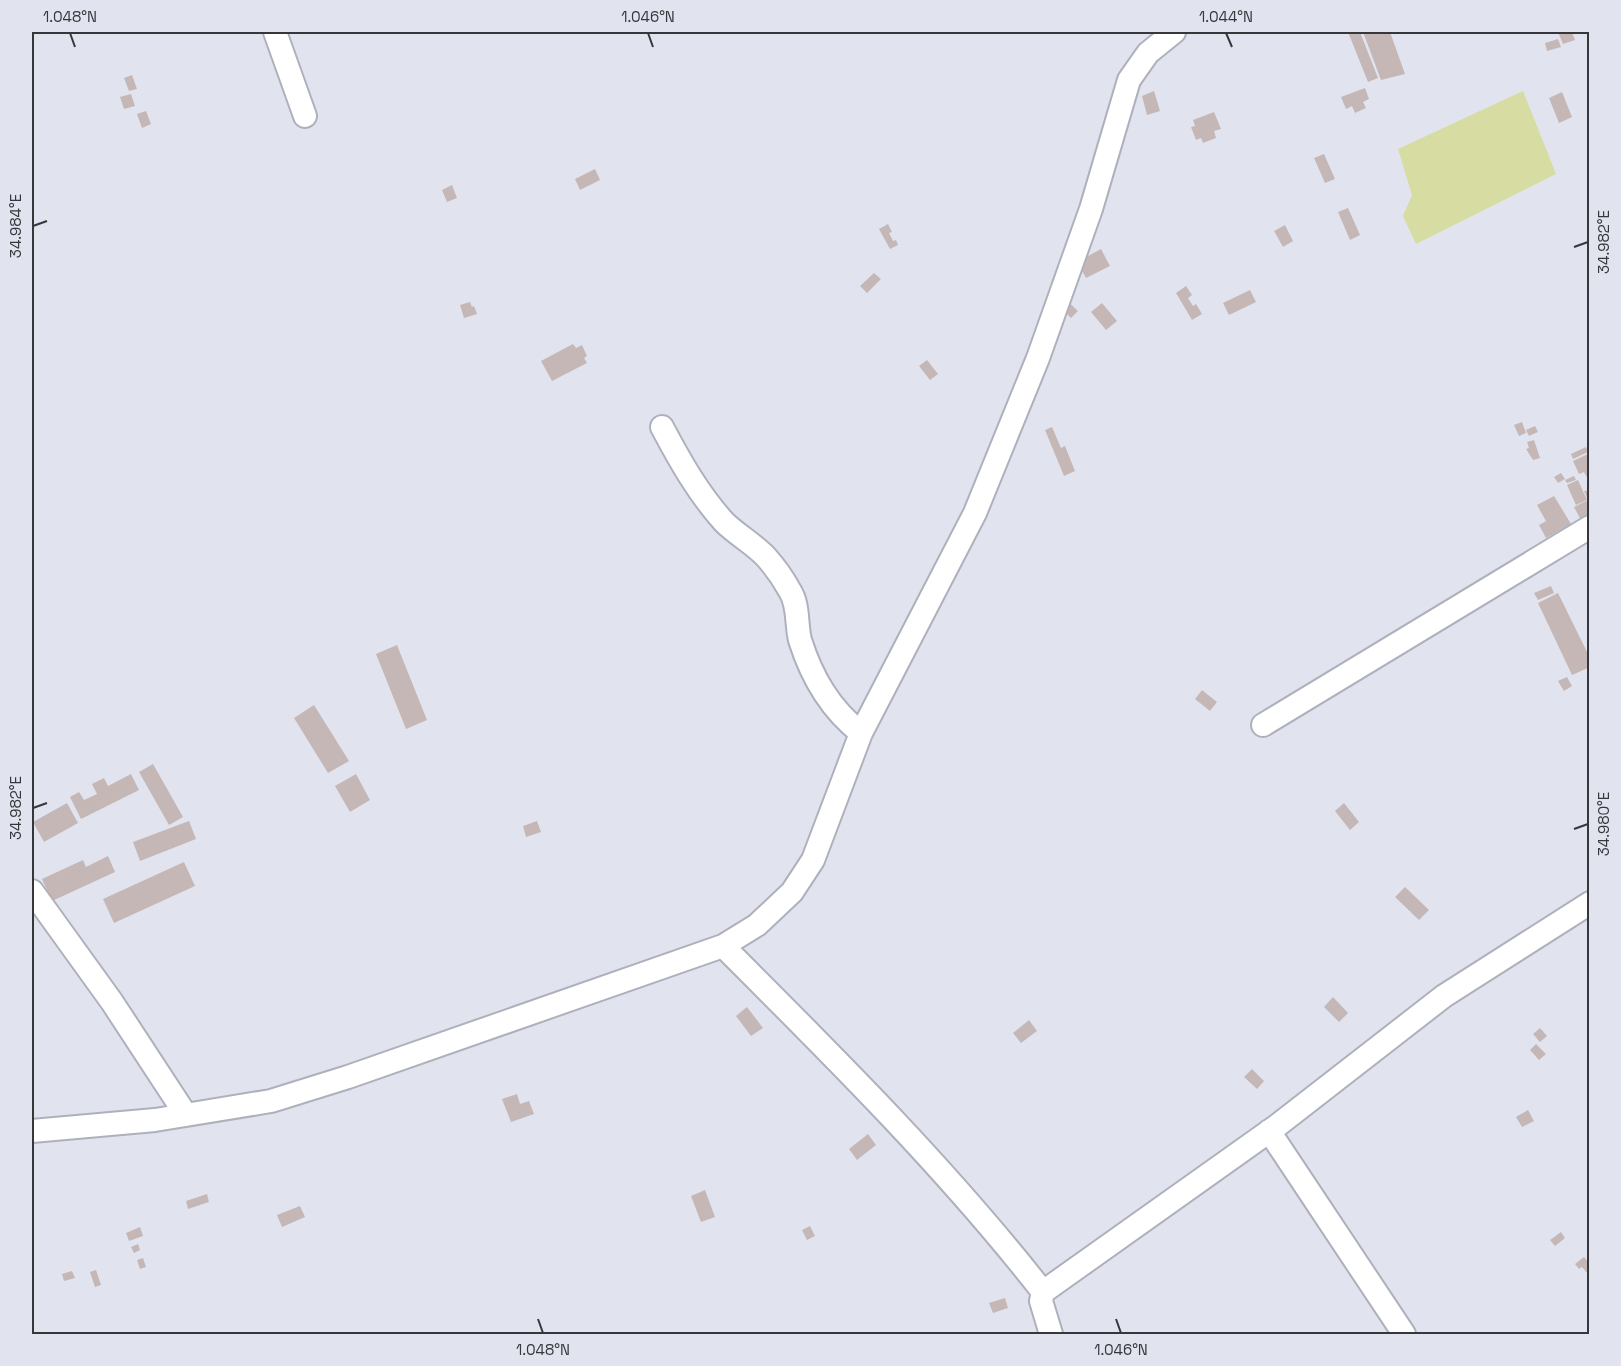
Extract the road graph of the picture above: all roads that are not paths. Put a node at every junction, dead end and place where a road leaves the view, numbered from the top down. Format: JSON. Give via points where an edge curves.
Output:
{"nodes":[{"id":1,"x":275,"y":32,"type":"edge"},
{"id":2,"x":1174,"y":32,"type":"edge"},
{"id":3,"x":305,"y":116,"type":"dead end"},
{"id":4,"x":662,"y":427,"type":"dead end"},
{"id":5,"x":1590,"y":527,"type":"edge"},
{"id":6,"x":1263,"y":725,"type":"dead end"},
{"id":7,"x":861,"y":733,"type":"junction"},
{"id":8,"x":32,"y":891,"type":"edge"},
{"id":9,"x":1590,"y":903,"type":"edge"},
{"id":10,"x":723,"y":946,"type":"junction"},
{"id":11,"x":186,"y":1115,"type":"junction"},
{"id":12,"x":32,"y":1131,"type":"edge"},
{"id":13,"x":1269,"y":1131,"type":"junction"},
{"id":14,"x":1043,"y":1292,"type":"junction"},
{"id":15,"x":1051,"y":1335,"type":"edge"},
{"id":16,"x":1404,"y":1335,"type":"edge"}],
"edges":[{"from":1,"to":3,"type":"street"},
{"from":2,"to":7,"type":"street","via":[[1148,53],[1129,80],[1088,220],[1038,358],[975,513]]},
{"from":4,"to":7,"type":"street","via":[[705,500],[766,558],[791,593],[800,639],[826,699]]},
{"from":5,"to":6,"type":"street"},
{"from":7,"to":10,"type":"street","via":[[813,860],[792,892],[757,925]]},
{"from":8,"to":11,"type":"street","via":[[112,1002]]},
{"from":9,"to":13,"type":"street","via":[[1444,996]]},
{"from":10,"to":11,"type":"street","via":[[304,1091],[271,1101]]},
{"from":10,"to":14,"type":"street","via":[[872,1096]]},
{"from":11,"to":12,"type":"street"},
{"from":13,"to":14,"type":"street"},
{"from":13,"to":16,"type":"street"},
{"from":14,"to":15,"type":"street","via":[[1041,1301]]}]}
